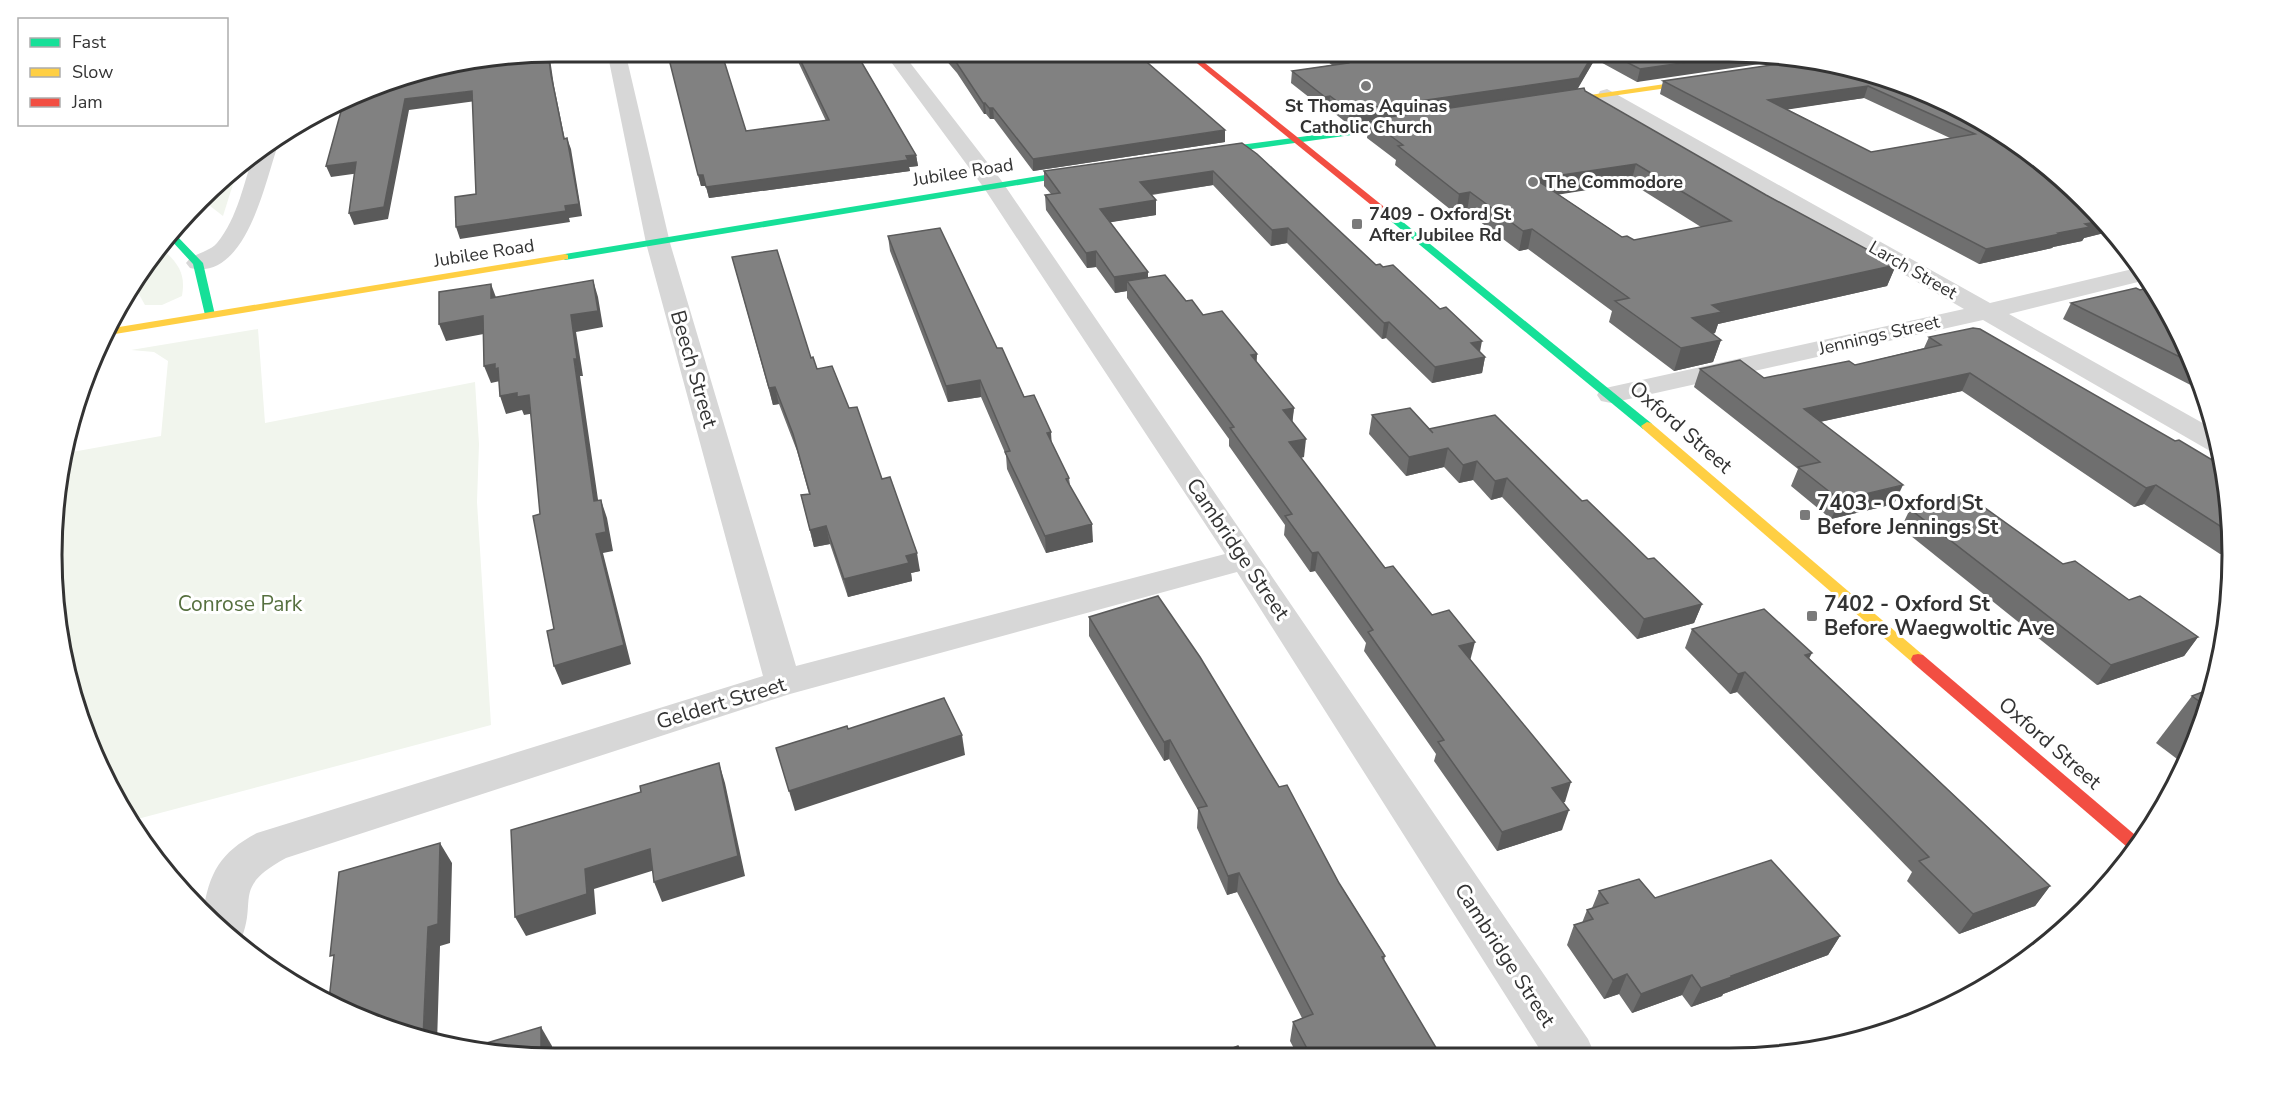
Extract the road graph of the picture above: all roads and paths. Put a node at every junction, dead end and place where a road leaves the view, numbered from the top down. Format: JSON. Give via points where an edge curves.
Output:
{"nodes":[{"id":1,"x":618,"y":62,"type":"edge"},
{"id":2,"x":900,"y":62,"type":"edge"},
{"id":3,"x":1200,"y":62,"type":"edge"},
{"id":4,"x":1722,"y":77,"type":"edge"},
{"id":5,"x":1606,"y":95,"type":"junction"},
{"id":6,"x":1536,"y":105,"type":"edge"},
{"id":7,"x":1430,"y":121,"type":"edge"},
{"id":8,"x":1299,"y":140,"type":"junction"},
{"id":9,"x":1184,"y":156,"type":"edge"},
{"id":10,"x":263,"y":157,"type":"edge"},
{"id":11,"x":1106,"y":168,"type":"edge"},
{"id":12,"x":993,"y":185,"type":"junction"},
{"id":13,"x":176,"y":240,"type":"edge"},
{"id":14,"x":658,"y":243,"type":"junction"},
{"id":15,"x":198,"y":263,"type":"junction"},
{"id":16,"x":2135,"y":276,"type":"edge"},
{"id":17,"x":1986,"y":312,"type":"junction"},
{"id":18,"x":210,"y":315,"type":"junction"},
{"id":19,"x":115,"y":332,"type":"edge"},
{"id":20,"x":1611,"y":395,"type":"junction"},
{"id":21,"x":2209,"y":438,"type":"edge"},
{"id":22,"x":1245,"y":559,"type":"junction"},
{"id":23,"x":783,"y":683,"type":"junction"},
{"id":24,"x":2130,"y":841,"type":"edge"},
{"id":25,"x":225,"y":915,"type":"edge"},
{"id":26,"x":1566,"y":1048,"type":"edge"}],
"edges":[{"from":1,"to":14,"type":"street","name":"Beech Street"},
{"from":2,"to":12,"type":"street","name":"Cambridge Street"},
{"from":3,"to":8,"type":"main road","name":"Oxford Street"},
{"from":4,"to":5,"type":"main road"},
{"from":5,"to":6,"type":"main road"},
{"from":5,"to":17,"type":"street","name":"Larch Street"},
{"from":7,"to":8,"type":"main road"},
{"from":8,"to":9,"type":"main road"},
{"from":8,"to":20,"type":"main road","name":"Oxford Street"},
{"from":10,"to":15,"type":"street","via":[[225,248],[215,257]]},
{"from":11,"to":12,"type":"main road","name":"Jubilee Road"},
{"from":12,"to":14,"type":"main road","name":"Jubilee Road"},
{"from":12,"to":22,"type":"street","name":"Cambridge Street"},
{"from":13,"to":15,"type":"main road"},
{"from":14,"to":18,"type":"main road","name":"Jubilee Road"},
{"from":14,"to":23,"type":"street","name":"Beech Street"},
{"from":15,"to":18,"type":"main road"},
{"from":16,"to":17,"type":"street","name":"Jennings Street"},
{"from":17,"to":20,"type":"street","name":"Jennings Street"},
{"from":17,"to":21,"type":"street","name":"Larch Street"},
{"from":18,"to":19,"type":"main road","name":"Jubilee Road"},
{"from":20,"to":24,"type":"main road","name":"Oxford Street"},
{"from":22,"to":23,"type":"street","name":"Geldert Street"},
{"from":22,"to":26,"type":"street","name":"Cambridge Street"},
{"from":23,"to":25,"type":"street","name":"Geldert Street","via":[[272,845],[248,856],[232,875]]}]}
